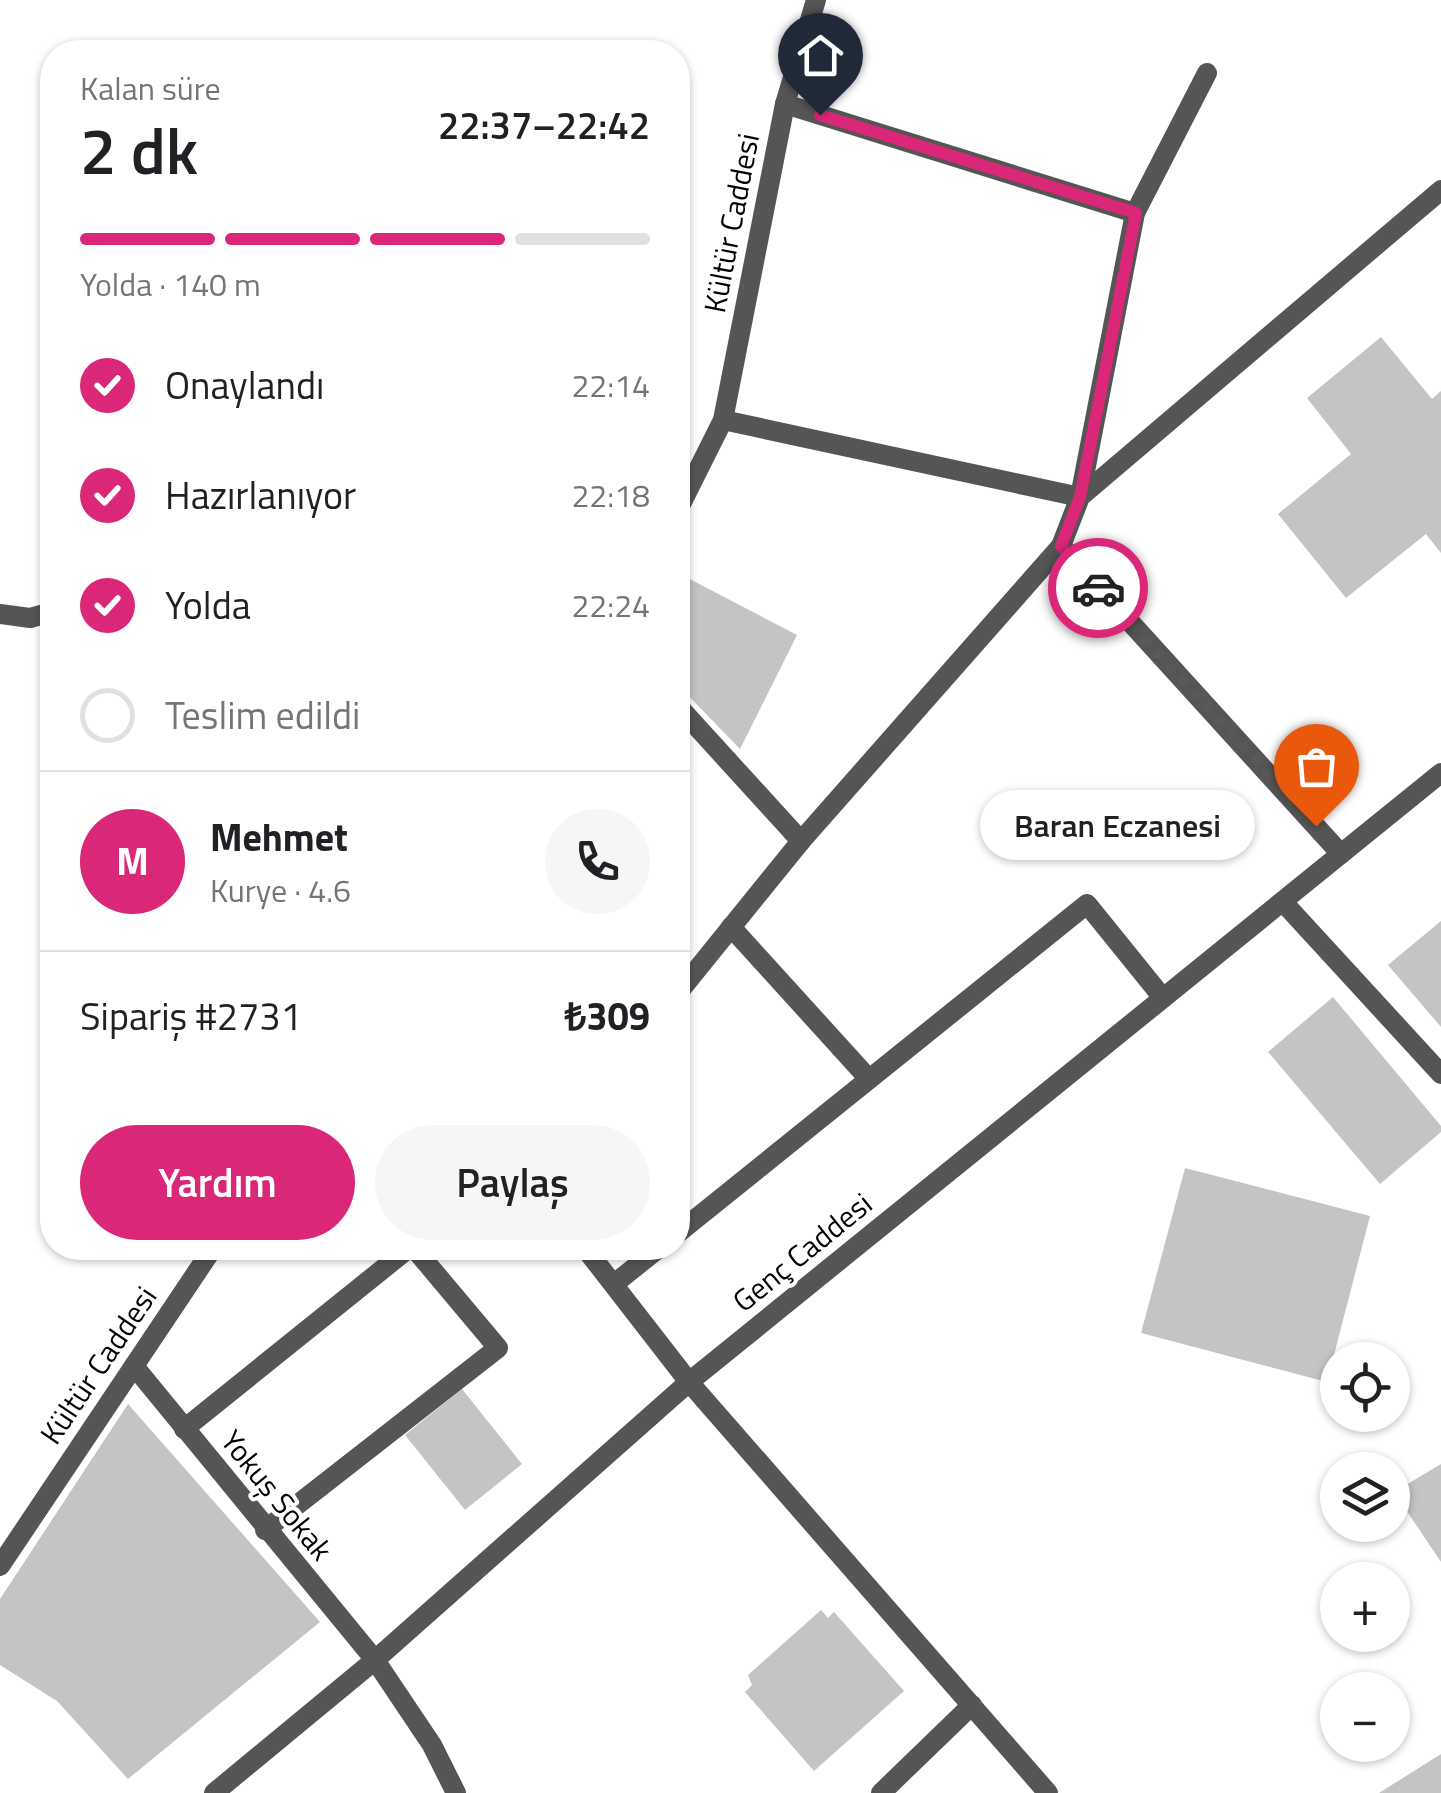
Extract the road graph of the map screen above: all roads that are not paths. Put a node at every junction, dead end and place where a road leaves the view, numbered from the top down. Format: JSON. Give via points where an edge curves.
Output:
{"nodes":[{"id":1,"x":816,"y":0,"type":"edge"},
{"id":2,"x":1207,"y":73,"type":"dead end"},
{"id":3,"x":785,"y":104,"type":"junction"},
{"id":4,"x":1441,"y":190,"type":"edge"},
{"id":5,"x":1136,"y":213,"type":"junction"},
{"id":6,"x":723,"y":420,"type":"junction"},
{"id":7,"x":690,"y":486,"type":"edge"},
{"id":8,"x":1080,"y":497,"type":"junction"},
{"id":9,"x":1061,"y":546,"type":"junction"},
{"id":10,"x":0,"y":614,"type":"edge"},
{"id":11,"x":40,"y":615,"type":"edge"},
{"id":12,"x":690,"y":719,"type":"edge"},
{"id":13,"x":1441,"y":774,"type":"edge"},
{"id":14,"x":801,"y":842,"type":"junction"},
{"id":15,"x":1341,"y":854,"type":"junction"},
{"id":16,"x":1282,"y":902,"type":"junction"},
{"id":17,"x":731,"y":927,"type":"junction"},
{"id":18,"x":690,"y":978,"type":"edge"},
{"id":19,"x":1163,"y":998,"type":"junction"},
{"id":20,"x":1441,"y":1074,"type":"edge"},
{"id":21,"x":869,"y":1079,"type":"junction"},
{"id":22,"x":690,"y":1223,"type":"edge"},
{"id":23,"x":206,"y":1260,"type":"edge"},
{"id":24,"x":397,"y":1260,"type":"edge"},
{"id":25,"x":422,"y":1260,"type":"edge"},
{"id":26,"x":595,"y":1260,"type":"edge"},
{"id":27,"x":645,"y":1260,"type":"edge"},
{"id":28,"x":614,"y":1284,"type":"junction"},
{"id":29,"x":134,"y":1366,"type":"junction"},
{"id":30,"x":689,"y":1382,"type":"junction"},
{"id":31,"x":184,"y":1428,"type":"junction"},
{"id":32,"x":266,"y":1530,"type":"junction"},
{"id":33,"x":0,"y":1566,"type":"edge"},
{"id":34,"x":375,"y":1660,"type":"junction"},
{"id":35,"x":972,"y":1705,"type":"junction"},
{"id":36,"x":214,"y":1793,"type":"edge"},
{"id":37,"x":456,"y":1793,"type":"edge"},
{"id":38,"x":881,"y":1793,"type":"edge"},
{"id":39,"x":1048,"y":1793,"type":"edge"}],
"edges":[{"from":1,"to":3,"type":"street","name":"Kültür Caddesi"},
{"from":2,"to":5,"type":"street"},
{"from":3,"to":5,"type":"street"},
{"from":3,"to":6,"type":"street","name":"Kültür Caddesi"},
{"from":4,"to":8,"type":"street"},
{"from":5,"to":8,"type":"street"},
{"from":6,"to":7,"type":"street","name":"Kültür Caddesi"},
{"from":6,"to":8,"type":"street"},
{"from":8,"to":9,"type":"street"},
{"from":9,"to":14,"type":"street"},
{"from":9,"to":15,"type":"street"},
{"from":10,"to":11,"type":"street"},
{"from":12,"to":14,"type":"street"},
{"from":13,"to":15,"type":"street","name":"Genç Caddesi"},
{"from":14,"to":17,"type":"street"},
{"from":15,"to":16,"type":"street","name":"Genç Caddesi"},
{"from":16,"to":19,"type":"street","name":"Genç Caddesi"},
{"from":16,"to":20,"type":"street"},
{"from":17,"to":18,"type":"street"},
{"from":17,"to":21,"type":"street"},
{"from":19,"to":21,"type":"street","via":[[1087,904]]},
{"from":19,"to":30,"type":"street","name":"Genç Caddesi"},
{"from":21,"to":22,"type":"street"},
{"from":23,"to":29,"type":"street","name":"Kültür Caddesi"},
{"from":24,"to":31,"type":"street"},
{"from":25,"to":32,"type":"street","via":[[498,1348]]},
{"from":26,"to":28,"type":"street"},
{"from":27,"to":28,"type":"street"},
{"from":28,"to":30,"type":"street"},
{"from":29,"to":31,"type":"street","name":"Yokuş Sokak"},
{"from":29,"to":33,"type":"street","name":"Kültür Caddesi"},
{"from":30,"to":34,"type":"street","name":"Genç Caddesi"},
{"from":30,"to":35,"type":"street"},
{"from":31,"to":32,"type":"street","name":"Yokuş Sokak"},
{"from":32,"to":34,"type":"street","name":"Yokuş Sokak"},
{"from":34,"to":36,"type":"street","name":"Genç Caddesi"},
{"from":34,"to":37,"type":"street","name":"Yokuş Sokak"},
{"from":35,"to":38,"type":"street"},
{"from":35,"to":39,"type":"street"}]}
